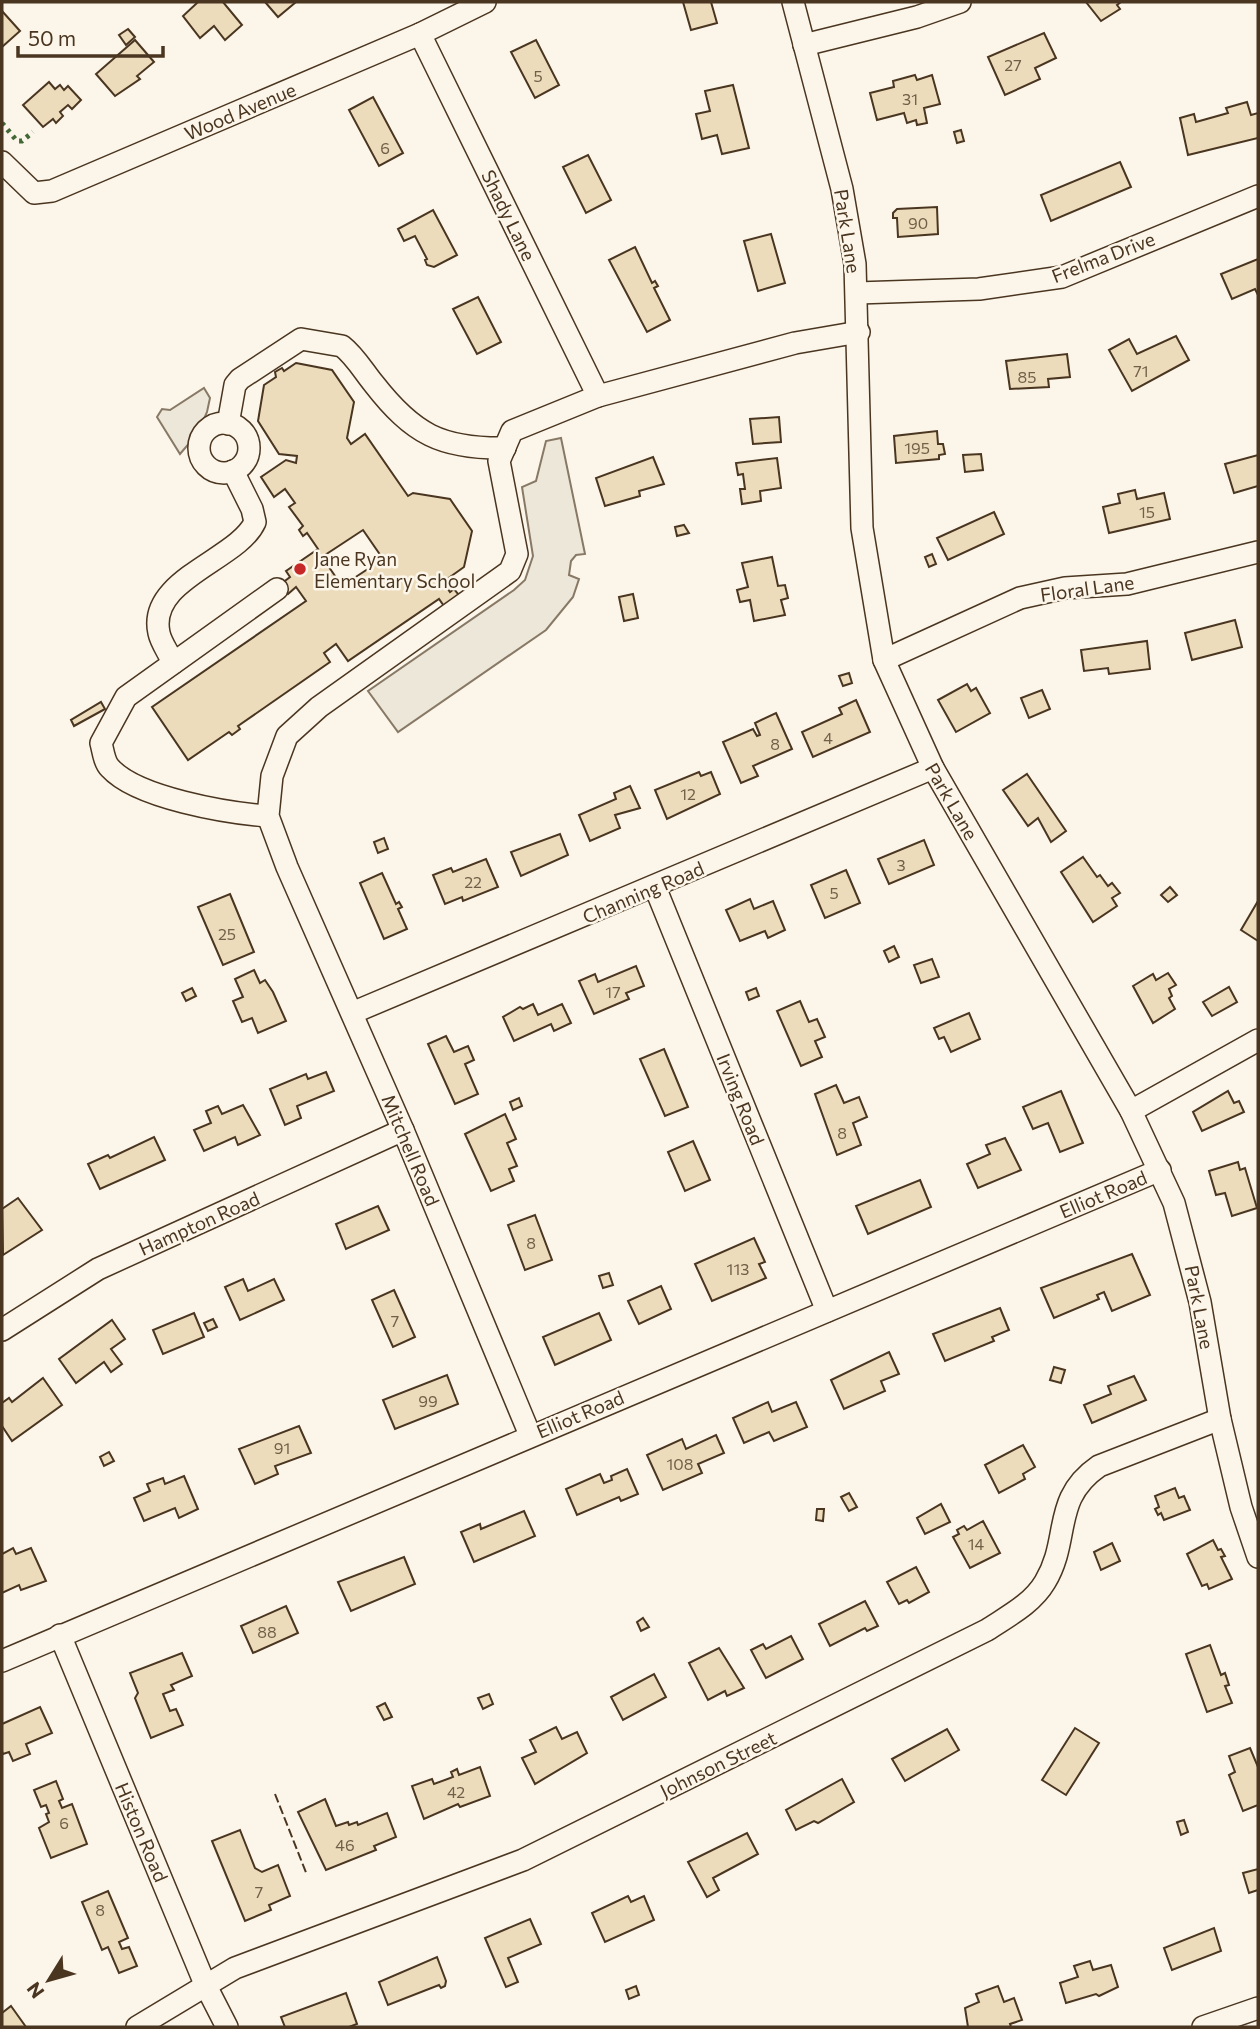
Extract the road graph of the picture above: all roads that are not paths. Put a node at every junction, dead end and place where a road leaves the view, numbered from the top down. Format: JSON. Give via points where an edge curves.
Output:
{"nodes":[{"id":1,"x":485,"y":2,"type":"edge"},
{"id":2,"x":793,"y":2,"type":"edge"},
{"id":3,"x":960,"y":2,"type":"edge"},
{"id":4,"x":420,"y":34,"type":"junction"},
{"id":5,"x":804,"y":44,"type":"junction"},
{"id":6,"x":2,"y":162,"type":"edge"},
{"id":7,"x":1258,"y":196,"type":"edge"},
{"id":8,"x":857,"y":293,"type":"junction"},
{"id":9,"x":859,"y":332,"type":"junction"},
{"id":10,"x":598,"y":396,"type":"junction"},
{"id":11,"x":228,"y":424,"type":"junction"},
{"id":12,"x":505,"y":448,"type":"junction"},
{"id":13,"x":233,"y":471,"type":"junction"},
{"id":14,"x":1258,"y":552,"type":"edge"},
{"id":15,"x":277,"y":589,"type":"dead end"},
{"id":16,"x":884,"y":660,"type":"junction"},
{"id":17,"x":173,"y":663,"type":"junction"},
{"id":18,"x":933,"y":768,"type":"junction"},
{"id":19,"x":268,"y":817,"type":"junction"},
{"id":20,"x":655,"y":887,"type":"junction"},
{"id":21,"x":352,"y":1013,"type":"junction"},
{"id":22,"x":1258,"y":1040,"type":"edge"},
{"id":23,"x":1131,"y":1111,"type":"junction"},
{"id":24,"x":404,"y":1130,"type":"junction"},
{"id":25,"x":1160,"y":1170,"type":"junction"},
{"id":26,"x":827,"y":1311,"type":"junction"},
{"id":27,"x":2,"y":1330,"type":"edge"},
{"id":28,"x":1220,"y":1419,"type":"junction"},
{"id":29,"x":530,"y":1435,"type":"junction"},
{"id":30,"x":1250,"y":1504,"type":"edge"},
{"id":31,"x":1258,"y":1557,"type":"edge"},
{"id":32,"x":60,"y":1635,"type":"junction"},
{"id":33,"x":2,"y":1661,"type":"edge"},
{"id":34,"x":205,"y":1984,"type":"junction"},
{"id":35,"x":1258,"y":2008,"type":"edge"},
{"id":36,"x":137,"y":2027,"type":"edge"},
{"id":37,"x":227,"y":2027,"type":"edge"},
{"id":38,"x":1203,"y":2027,"type":"edge"}],
"edges":[{"from":1,"to":4,"type":"street","name":"Wood Avenue"},
{"from":2,"to":5,"type":"street","name":"Park Lane"},
{"from":3,"to":5,"type":"street"},
{"from":4,"to":6,"type":"street","name":"Wood Avenue","via":[[52,191],[34,193]]},
{"from":4,"to":10,"type":"street","name":"Shady Lane"},
{"from":5,"to":8,"type":"street","name":"Park Lane","via":[[842,189]]},
{"from":7,"to":8,"type":"street","name":"Frelma Drive","via":[[1062,277],[979,289]]},
{"from":8,"to":9,"type":"street","name":"Park Lane"},
{"from":9,"to":10,"type":"street","via":[[795,343]]},
{"from":9,"to":16,"type":"street","name":"Park Lane","via":[[862,528]]},
{"from":10,"to":12,"type":"street","via":[[512,431]]},
{"from":11,"to":12,"type":"street","via":[[240,379],[301,339],[342,346],[399,415],[428,435],[453,445]]},
{"from":11,"to":13,"type":"street","via":[[244,433],[249,448],[243,464]]},
{"from":11,"to":13,"type":"street","via":[[207,429],[199,452],[214,471]]},
{"from":12,"to":19,"type":"street","via":[[499,461],[516,563],[504,578],[319,707],[287,736],[272,776]]},
{"from":13,"to":17,"type":"street","via":[[255,522],[245,536],[186,579],[166,601],[159,634]]},
{"from":14,"to":16,"type":"street","name":"Floral Lane","via":[[1127,584],[1020,598]]},
{"from":15,"to":17,"type":"street"},
{"from":16,"to":18,"type":"street","name":"Park Lane"},
{"from":17,"to":19,"type":"street","via":[[126,697],[101,743],[108,767],[134,786],[223,813]]},
{"from":18,"to":20,"type":"street","name":"Channing Road"},
{"from":18,"to":23,"type":"street","name":"Park Lane"},
{"from":19,"to":21,"type":"street","name":"Mitchell Road"},
{"from":20,"to":21,"type":"street","name":"Channing Road"},
{"from":20,"to":26,"type":"street","name":"Irving Road"},
{"from":21,"to":24,"type":"street","name":"Mitchell Road"},
{"from":22,"to":23,"type":"street"},
{"from":23,"to":25,"type":"street","name":"Park Lane"},
{"from":24,"to":27,"type":"street","name":"Hampton Road","via":[[98,1269]]},
{"from":24,"to":29,"type":"street","name":"Mitchell Road"},
{"from":25,"to":26,"type":"street","name":"Elliot Road"},
{"from":25,"to":28,"type":"street","name":"Park Lane","via":[[1190,1256]]},
{"from":26,"to":29,"type":"street","name":"Elliot Road"},
{"from":28,"to":30,"type":"street","name":"Park Lane"},
{"from":28,"to":34,"type":"street","name":"Johnson Street","via":[[1084,1476],[1069,1499],[1047,1580],[1023,1606],[987,1630],[523,1860],[235,1968]]},
{"from":29,"to":32,"type":"street","name":"Elliot Road"},
{"from":30,"to":31,"type":"street","name":"Park Lane"},
{"from":32,"to":33,"type":"street","name":"Elliot Road"},
{"from":32,"to":34,"type":"street","name":"Histon Road"},
{"from":34,"to":36,"type":"street","name":"Johnson Street"},
{"from":34,"to":37,"type":"street","name":"Histon Road"},
{"from":35,"to":38,"type":"street"}]}
